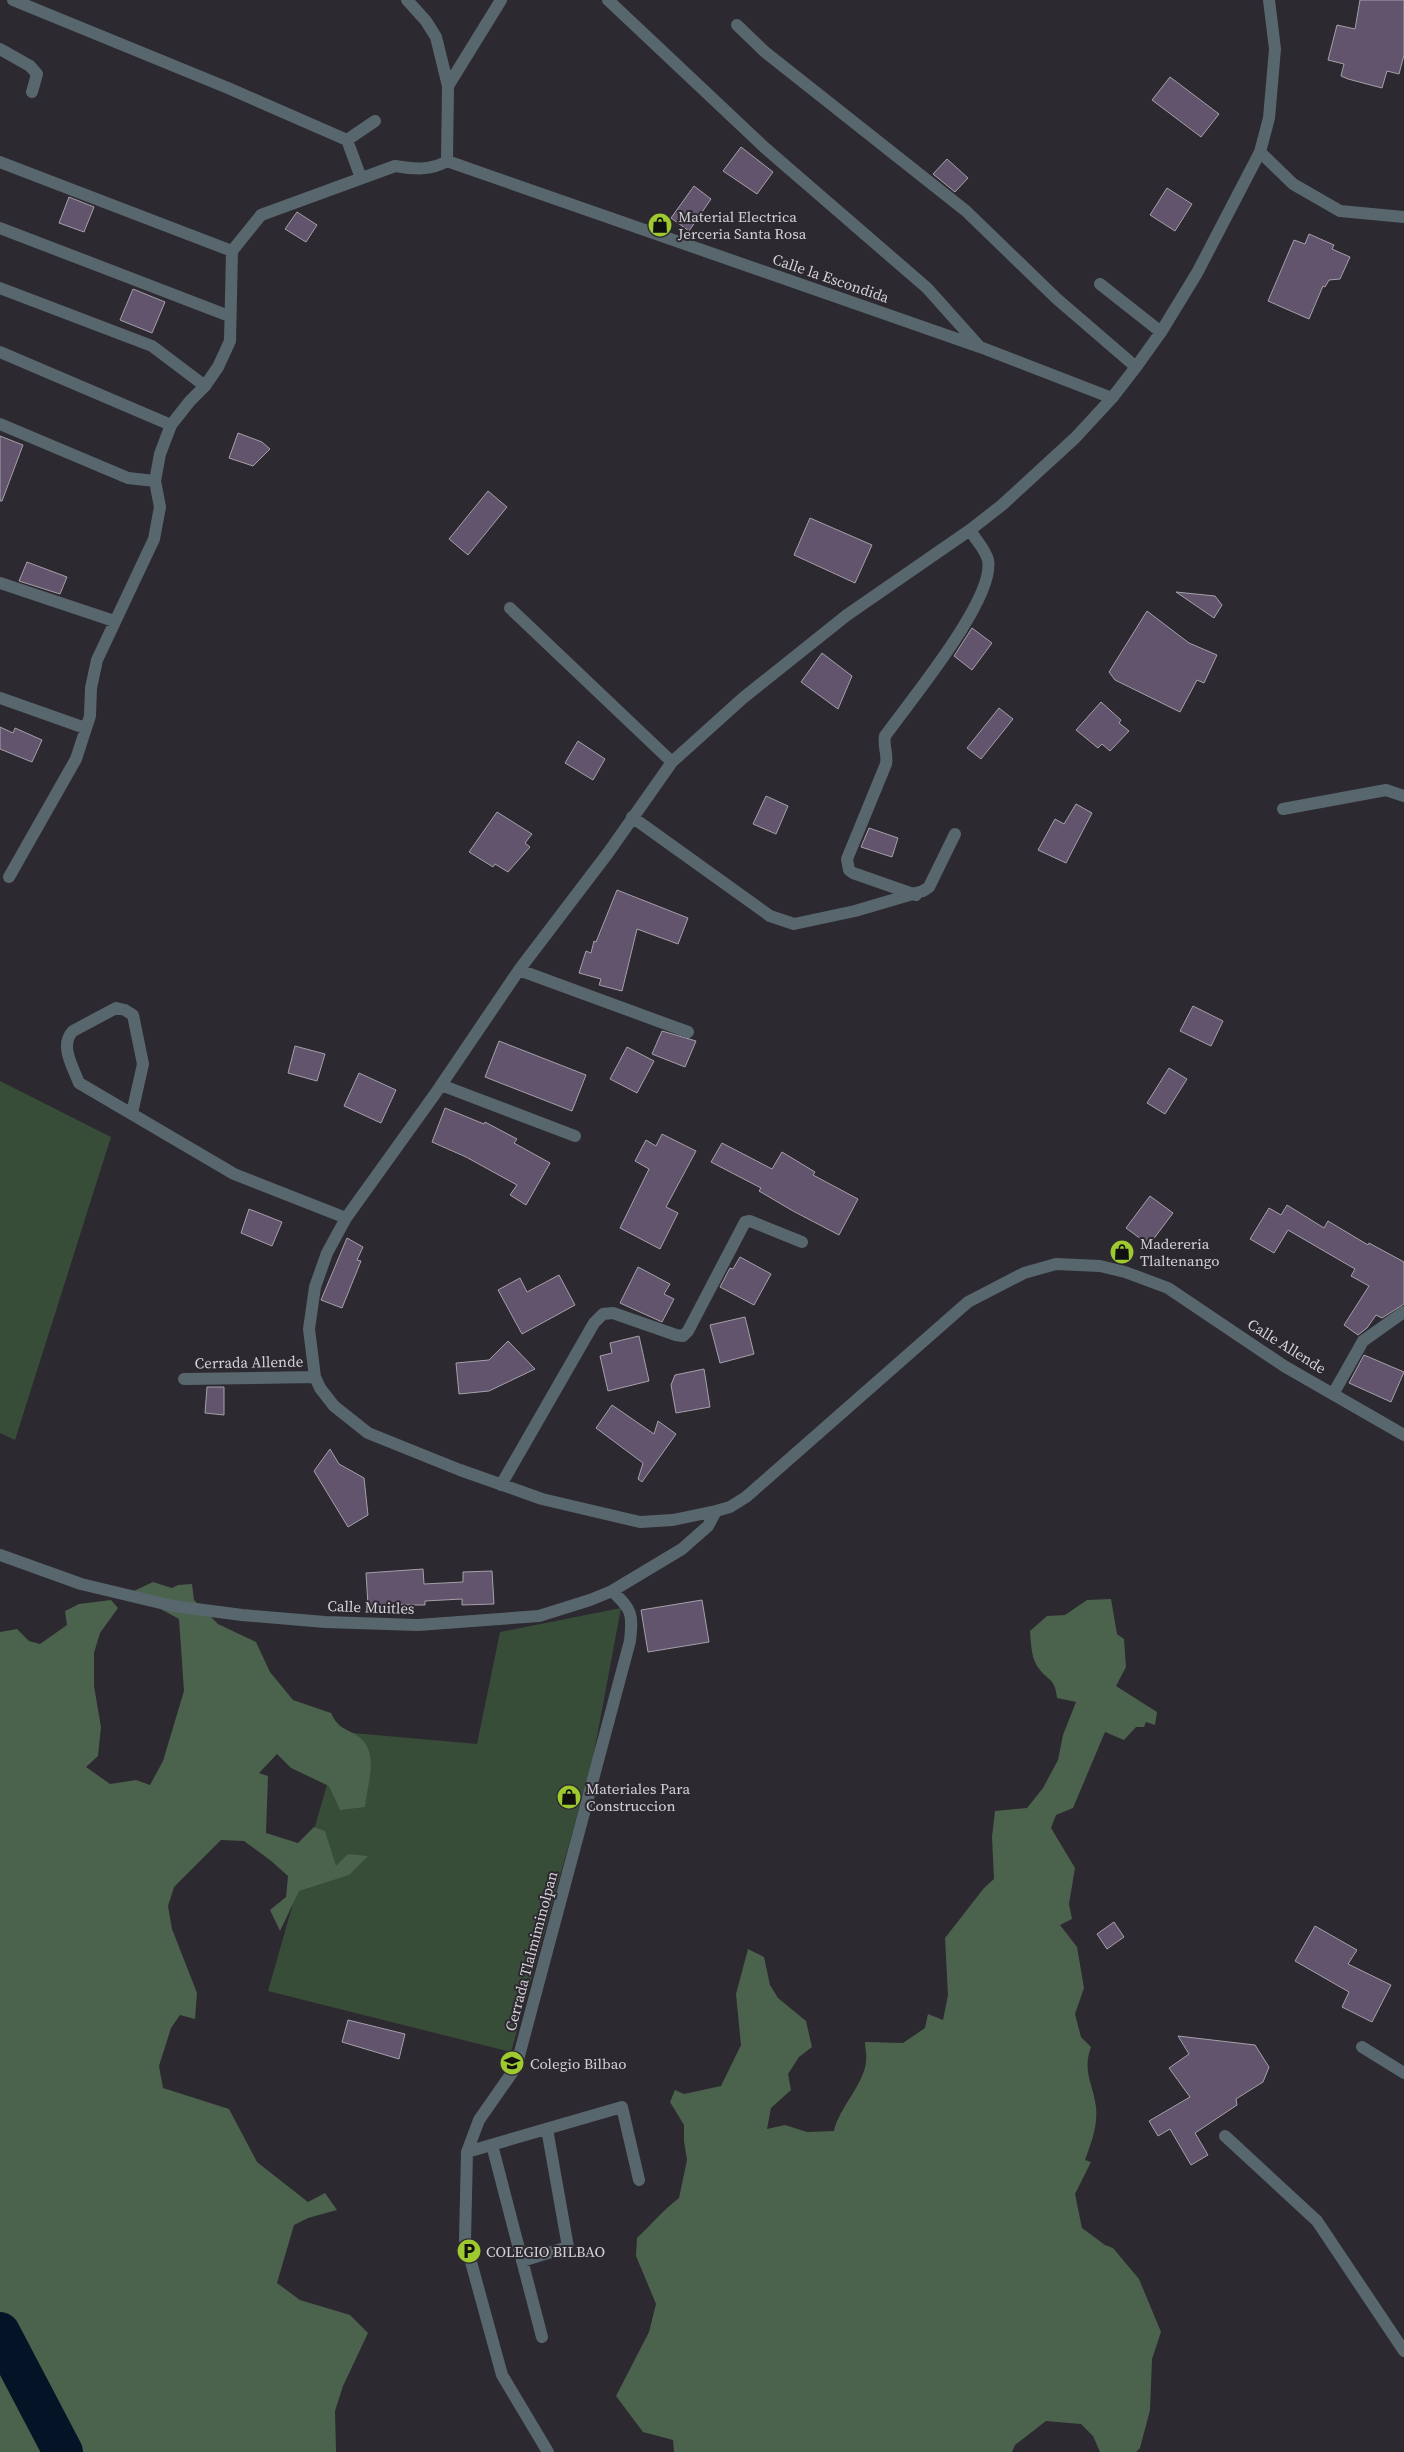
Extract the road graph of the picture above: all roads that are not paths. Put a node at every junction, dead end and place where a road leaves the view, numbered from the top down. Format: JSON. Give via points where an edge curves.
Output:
{"nodes":[{"id":1,"x":13,"y":0,"type":"edge"},
{"id":2,"x":408,"y":0,"type":"edge"},
{"id":3,"x":501,"y":0,"type":"edge"},
{"id":4,"x":608,"y":0,"type":"edge"},
{"id":5,"x":1270,"y":0,"type":"edge"},
{"id":6,"x":736,"y":25,"type":"dead end"},
{"id":7,"x":0,"y":49,"type":"edge"},
{"id":8,"x":448,"y":86,"type":"junction"},
{"id":9,"x":32,"y":92,"type":"dead end"},
{"id":10,"x":375,"y":121,"type":"dead end"},
{"id":11,"x":347,"y":140,"type":"junction"},
{"id":12,"x":1260,"y":152,"type":"junction"},
{"id":13,"x":447,"y":161,"type":"junction"},
{"id":14,"x":0,"y":162,"type":"edge"},
{"id":15,"x":361,"y":178,"type":"junction"},
{"id":16,"x":1404,"y":217,"type":"edge"},
{"id":17,"x":0,"y":228,"type":"edge"},
{"id":18,"x":232,"y":251,"type":"junction"},
{"id":19,"x":1100,"y":284,"type":"dead end"},
{"id":20,"x":0,"y":288,"type":"edge"},
{"id":21,"x":230,"y":316,"type":"junction"},
{"id":22,"x":1161,"y":332,"type":"junction"},
{"id":23,"x":980,"y":347,"type":"junction"},
{"id":24,"x":0,"y":352,"type":"edge"},
{"id":25,"x":1136,"y":367,"type":"junction"},
{"id":26,"x":205,"y":386,"type":"junction"},
{"id":27,"x":1112,"y":398,"type":"junction"},
{"id":28,"x":0,"y":424,"type":"edge"},
{"id":29,"x":171,"y":425,"type":"junction"},
{"id":30,"x":155,"y":481,"type":"junction"},
{"id":31,"x":970,"y":530,"type":"junction"},
{"id":32,"x":0,"y":583,"type":"edge"},
{"id":33,"x":510,"y":608,"type":"dead end"},
{"id":34,"x":114,"y":620,"type":"junction"},
{"id":35,"x":0,"y":698,"type":"edge"},
{"id":36,"x":85,"y":728,"type":"junction"},
{"id":37,"x":672,"y":762,"type":"junction"},
{"id":38,"x":1404,"y":796,"type":"edge"},
{"id":39,"x":1283,"y":808,"type":"dead end"},
{"id":40,"x":632,"y":817,"type":"junction"},
{"id":41,"x":955,"y":834,"type":"dead end"},
{"id":42,"x":9,"y":877,"type":"dead end"},
{"id":43,"x":916,"y":894,"type":"junction"},
{"id":44,"x":519,"y":970,"type":"junction"},
{"id":45,"x":688,"y":1032,"type":"dead end"},
{"id":46,"x":441,"y":1085,"type":"junction"},
{"id":47,"x":132,"y":1113,"type":"junction"},
{"id":48,"x":575,"y":1136,"type":"dead end"},
{"id":49,"x":346,"y":1218,"type":"junction"},
{"id":50,"x":802,"y":1242,"type":"dead end"},
{"id":51,"x":1404,"y":1312,"type":"edge"},
{"id":52,"x":315,"y":1376,"type":"junction"},
{"id":53,"x":184,"y":1379,"type":"dead end"},
{"id":54,"x":1333,"y":1394,"type":"junction"},
{"id":55,"x":1404,"y":1435,"type":"edge"},
{"id":56,"x":501,"y":1485,"type":"junction"},
{"id":57,"x":716,"y":1511,"type":"junction"},
{"id":58,"x":0,"y":1556,"type":"edge"},
{"id":59,"x":612,"y":1591,"type":"junction"},
{"id":60,"x":1362,"y":2047,"type":"dead end"},
{"id":61,"x":1404,"y":2073,"type":"edge"},
{"id":62,"x":547,"y":2129,"type":"junction"},
{"id":63,"x":1225,"y":2136,"type":"dead end"},
{"id":64,"x":492,"y":2145,"type":"junction"},
{"id":65,"x":466,"y":2152,"type":"junction"},
{"id":66,"x":639,"y":2180,"type":"dead end"},
{"id":67,"x":522,"y":2261,"type":"junction"},
{"id":68,"x":542,"y":2337,"type":"dead end"},
{"id":69,"x":1404,"y":2351,"type":"edge"},
{"id":70,"x":548,"y":2452,"type":"edge"}],
"edges":[{"from":1,"to":11,"type":"street"},
{"from":2,"to":8,"type":"street","via":[[436,37]]},
{"from":3,"to":8,"type":"street"},
{"from":4,"to":23,"type":"street","via":[[764,147],[928,288]]},
{"from":5,"to":12,"type":"street","via":[[1275,49],[1269,118]]},
{"from":6,"to":25,"type":"street","via":[[765,52],[966,211],[1057,299]]},
{"from":7,"to":9,"type":"street","via":[[30,66],[37,74]]},
{"from":8,"to":13,"type":"street"},
{"from":10,"to":11,"type":"street"},
{"from":11,"to":15,"type":"street"},
{"from":12,"to":16,"type":"street","via":[[1293,184],[1340,211]]},
{"from":12,"to":22,"type":"street","via":[[1216,239]]},
{"from":13,"to":15,"type":"street","via":[[437,167],[395,166]]},
{"from":13,"to":23,"type":"street","name":"Calle la Escondida"},
{"from":14,"to":18,"type":"street"},
{"from":15,"to":18,"type":"street","via":[[261,215]]},
{"from":17,"to":21,"type":"street"},
{"from":18,"to":21,"type":"street"},
{"from":19,"to":22,"type":"street"},
{"from":20,"to":26,"type":"street","via":[[152,346]]},
{"from":21,"to":26,"type":"street","via":[[230,341]]},
{"from":22,"to":25,"type":"street"},
{"from":23,"to":27,"type":"street","name":"Calle la Escondida"},
{"from":24,"to":29,"type":"street"},
{"from":25,"to":27,"type":"street"},
{"from":26,"to":29,"type":"street"},
{"from":27,"to":31,"type":"street","via":[[1075,438]]},
{"from":28,"to":30,"type":"street","via":[[128,478]]},
{"from":29,"to":30,"type":"street","via":[[160,454]]},
{"from":30,"to":34,"type":"street","via":[[160,507],[154,539]]},
{"from":31,"to":37,"type":"street","via":[[847,615],[743,698]]},
{"from":31,"to":43,"type":"street","via":[[988,558],[985,586],[968,621],[884,736],[886,764],[847,859],[853,873]]},
{"from":32,"to":34,"type":"street"},
{"from":33,"to":37,"type":"street"},
{"from":34,"to":36,"type":"street","via":[[96,660],[90,716]]},
{"from":35,"to":36,"type":"street"},
{"from":36,"to":42,"type":"street","via":[[76,759]]},
{"from":37,"to":40,"type":"street"},
{"from":38,"to":39,"type":"street","via":[[1386,790]]},
{"from":40,"to":43,"type":"street","via":[[780,921],[794,924],[855,912]]},
{"from":40,"to":44,"type":"street"},
{"from":41,"to":43,"type":"street","via":[[929,886]]},
{"from":44,"to":45,"type":"street"},
{"from":44,"to":46,"type":"street"},
{"from":46,"to":48,"type":"street"},
{"from":46,"to":49,"type":"street"},
{"from":47,"to":47,"type":"street","via":[[79,1083],[66,1047],[67,1037],[73,1031],[116,1008],[133,1015],[143,1054]]},
{"from":47,"to":49,"type":"street","via":[[234,1174]]},
{"from":49,"to":52,"type":"street","via":[[315,1288],[309,1329]]},
{"from":50,"to":56,"type":"street","via":[[750,1221],[745,1222],[683,1336],[613,1313],[603,1314],[594,1323]]},
{"from":51,"to":54,"type":"street","via":[[1363,1341]]},
{"from":52,"to":53,"type":"street","name":"Cerrada Allende"},
{"from":52,"to":56,"type":"street","name":"Calle Allende","via":[[334,1406],[368,1433]]},
{"from":54,"to":55,"type":"street","name":"Calle Allende"},
{"from":54,"to":57,"type":"street","name":"Calle Allende","via":[[1284,1366],[1168,1288],[1100,1266],[1056,1264],[1024,1273],[968,1302],[746,1497]]},
{"from":56,"to":57,"type":"street","name":"Calle Allende","via":[[589,1512],[640,1522],[673,1520]]},
{"from":57,"to":59,"type":"street","name":"Calle Muitles","via":[[708,1526],[682,1549]]},
{"from":58,"to":59,"type":"street","name":"Calle Muitles","via":[[80,1584],[173,1606],[325,1622],[418,1625],[530,1616]]},
{"from":59,"to":65,"type":"street","name":"Cerrada Tlalmiminolpan","via":[[627,1605],[632,1625],[630,1641],[516,2067],[479,2120]]},
{"from":60,"to":61,"type":"street"},
{"from":62,"to":64,"type":"street"},
{"from":62,"to":66,"type":"street","via":[[622,2107]]},
{"from":62,"to":67,"type":"street","via":[[568,2247]]},
{"from":63,"to":69,"type":"street","via":[[1317,2221]]},
{"from":64,"to":65,"type":"street"},
{"from":64,"to":67,"type":"street"},
{"from":65,"to":70,"type":"street","name":"Cerrada Tlalmiminolpan","via":[[465,2240],[502,2375]]},
{"from":67,"to":68,"type":"street"}]}
